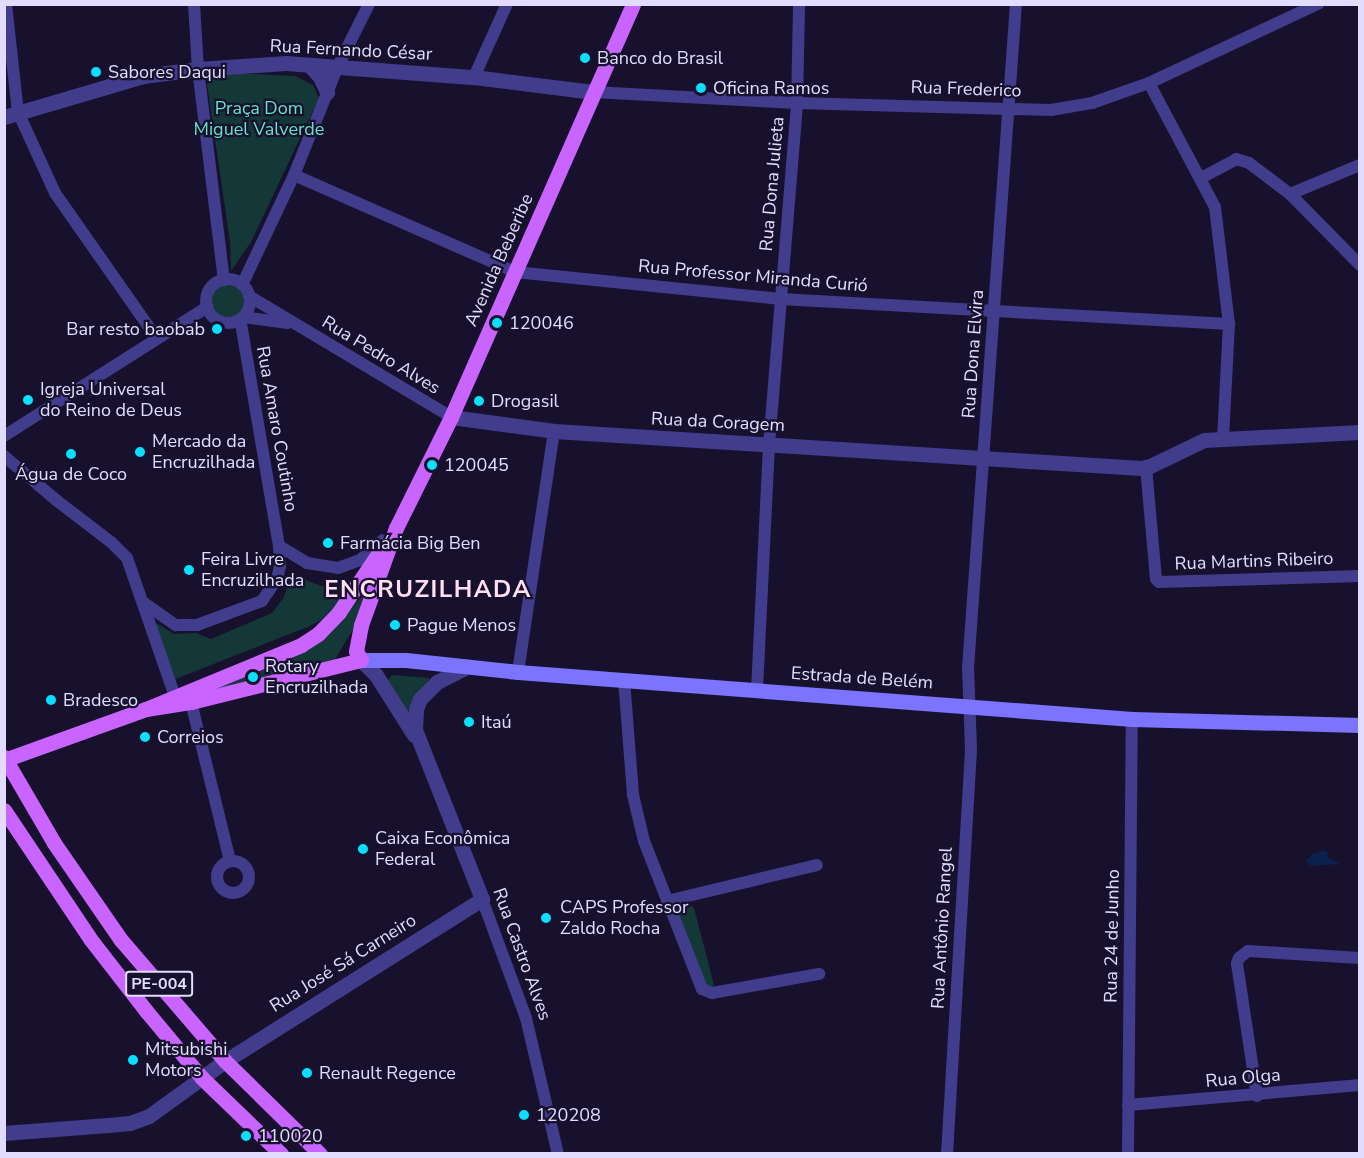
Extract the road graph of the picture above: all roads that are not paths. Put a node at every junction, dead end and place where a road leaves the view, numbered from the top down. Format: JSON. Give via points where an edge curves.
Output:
{"nodes":[{"id":1,"x":6,"y":4,"type":"edge"},
{"id":2,"x":194,"y":4,"type":"edge"},
{"id":3,"x":369,"y":4,"type":"edge"},
{"id":4,"x":507,"y":4,"type":"edge"},
{"id":5,"x":633,"y":4,"type":"edge"},
{"id":6,"x":799,"y":4,"type":"edge"},
{"id":7,"x":1016,"y":4,"type":"edge"},
{"id":8,"x":1318,"y":4,"type":"edge"},
{"id":9,"x":309,"y":65,"type":"junction"},
{"id":10,"x":338,"y":66,"type":"junction"},
{"id":11,"x":198,"y":69,"type":"junction"},
{"id":12,"x":474,"y":77,"type":"junction"},
{"id":13,"x":1149,"y":83,"type":"junction"},
{"id":14,"x":327,"y":92,"type":"junction"},
{"id":15,"x":593,"y":92,"type":"junction"},
{"id":16,"x":797,"y":103,"type":"junction"},
{"id":17,"x":1009,"y":108,"type":"junction"},
{"id":18,"x":11,"y":115,"type":"edge"},
{"id":19,"x":1359,"y":165,"type":"edge"},
{"id":20,"x":294,"y":175,"type":"junction"},
{"id":21,"x":1201,"y":178,"type":"junction"},
{"id":22,"x":1290,"y":194,"type":"junction"},
{"id":23,"x":1359,"y":265,"type":"edge"},
{"id":24,"x":515,"y":272,"type":"junction"},
{"id":25,"x":224,"y":280,"type":"junction"},
{"id":26,"x":245,"y":290,"type":"junction"},
{"id":27,"x":781,"y":299,"type":"junction"},
{"id":28,"x":207,"y":307,"type":"junction"},
{"id":29,"x":994,"y":312,"type":"junction"},
{"id":30,"x":241,"y":318,"type":"junction"},
{"id":31,"x":292,"y":323,"type":"junction"},
{"id":32,"x":1230,"y":324,"type":"junction"},
{"id":33,"x":156,"y":337,"type":"junction"},
{"id":34,"x":451,"y":417,"type":"junction"},
{"id":35,"x":554,"y":431,"type":"junction"},
{"id":36,"x":1359,"y":432,"type":"edge"},
{"id":37,"x":4,"y":436,"type":"edge"},
{"id":38,"x":1223,"y":437,"type":"junction"},
{"id":39,"x":769,"y":445,"type":"junction"},
{"id":40,"x":4,"y":456,"type":"edge"},
{"id":41,"x":984,"y":456,"type":"junction"},
{"id":42,"x":1146,"y":467,"type":"junction"},
{"id":43,"x":396,"y":528,"type":"junction"},
{"id":44,"x":279,"y":546,"type":"junction"},
{"id":45,"x":1359,"y":576,"type":"edge"},
{"id":46,"x":144,"y":603,"type":"junction"},
{"id":47,"x":361,"y":660,"type":"junction"},
{"id":48,"x":466,"y":667,"type":"junction"},
{"id":49,"x":518,"y":672,"type":"junction"},
{"id":50,"x":624,"y":680,"type":"junction"},
{"id":51,"x":757,"y":690,"type":"junction"},
{"id":52,"x":183,"y":700,"type":"junction"},
{"id":53,"x":970,"y":706,"type":"junction"},
{"id":54,"x":1132,"y":719,"type":"junction"},
{"id":55,"x":1359,"y":725,"type":"edge"},
{"id":56,"x":417,"y":740,"type":"junction"},
{"id":57,"x":5,"y":759,"type":"edge"},
{"id":58,"x":4,"y":810,"type":"edge"},
{"id":59,"x":230,"y":861,"type":"dead end"},
{"id":60,"x":817,"y":865,"type":"dead end"},
{"id":61,"x":482,"y":899,"type":"junction"},
{"id":62,"x":667,"y":901,"type":"junction"},
{"id":63,"x":1359,"y":958,"type":"edge"},
{"id":64,"x":819,"y":974,"type":"dead end"},
{"id":65,"x":225,"y":1061,"type":"junction"},
{"id":66,"x":202,"y":1078,"type":"junction"},
{"id":67,"x":1359,"y":1085,"type":"edge"},
{"id":68,"x":1257,"y":1096,"type":"junction"},
{"id":69,"x":1128,"y":1105,"type":"junction"},
{"id":70,"x":4,"y":1133,"type":"edge"},
{"id":71,"x":281,"y":1154,"type":"edge"},
{"id":72,"x":320,"y":1154,"type":"edge"},
{"id":73,"x":558,"y":1154,"type":"edge"},
{"id":74,"x":947,"y":1154,"type":"edge"},
{"id":75,"x":1128,"y":1154,"type":"edge"}],
"edges":[{"from":1,"to":18,"type":"street"},
{"from":2,"to":11,"type":"street"},
{"from":3,"to":10,"type":"street"},
{"from":4,"to":12,"type":"street"},
{"from":5,"to":15,"type":"main road","name":"Avenida Beberibe"},
{"from":6,"to":16,"type":"street","name":"Rua Dona Julieta"},
{"from":7,"to":17,"type":"street","name":"Rua Dona Elvira"},
{"from":8,"to":13,"type":"street","name":"Rua Frederico"},
{"from":9,"to":10,"type":"street","name":"Rua Fernando César"},
{"from":9,"to":11,"type":"street","name":"Rua Fernando César"},
{"from":9,"to":14,"type":"street"},
{"from":10,"to":12,"type":"street","name":"Rua Fernando César"},
{"from":10,"to":14,"type":"street"},
{"from":11,"to":18,"type":"street","name":"Rua Fernando César","via":[[123,81]]},
{"from":11,"to":25,"type":"street"},
{"from":12,"to":15,"type":"street","name":"Rua Fernando César"},
{"from":13,"to":17,"type":"street","name":"Rua Frederico","via":[[1074,106],[1051,110]]},
{"from":13,"to":21,"type":"street"},
{"from":14,"to":20,"type":"street"},
{"from":15,"to":16,"type":"street","name":"Rua Frederico"},
{"from":15,"to":24,"type":"main road","name":"Avenida Beberibe"},
{"from":16,"to":17,"type":"street","name":"Rua Frederico"},
{"from":16,"to":27,"type":"street","name":"Rua Dona Julieta"},
{"from":17,"to":29,"type":"street","name":"Rua Dona Elvira"},
{"from":18,"to":33,"type":"street","via":[[55,193]]},
{"from":19,"to":22,"type":"street"},
{"from":20,"to":24,"type":"street","name":"Rua Professor Miranda Curió"},
{"from":20,"to":26,"type":"street"},
{"from":21,"to":22,"type":"street","via":[[1242,159]]},
{"from":21,"to":32,"type":"street","via":[[1215,207]]},
{"from":22,"to":23,"type":"street"},
{"from":24,"to":27,"type":"street","name":"Rua Professor Miranda Curió"},
{"from":24,"to":34,"type":"main road","name":"Avenida Beberibe"},
{"from":25,"to":26,"type":"street"},
{"from":25,"to":28,"type":"street","via":[[208,292]]},
{"from":26,"to":30,"type":"street","via":[[248,309]]},
{"from":26,"to":31,"type":"street","name":"Rua Pedro Alves"},
{"from":27,"to":29,"type":"street","name":"Rua Professor Miranda Curió"},
{"from":27,"to":39,"type":"street","name":"Rua Dona Julieta"},
{"from":28,"to":30,"type":"street","via":[[220,321]]},
{"from":28,"to":33,"type":"street"},
{"from":29,"to":32,"type":"street","name":"Rua Professor Miranda Curió"},
{"from":29,"to":41,"type":"street","name":"Rua Dona Elvira"},
{"from":30,"to":31,"type":"street","name":"Rua Pedro Alves"},
{"from":30,"to":44,"type":"street","name":"Rua Amaro Coutinho"},
{"from":31,"to":34,"type":"street","name":"Rua Pedro Alves"},
{"from":32,"to":38,"type":"street"},
{"from":33,"to":37,"type":"street"},
{"from":34,"to":35,"type":"street","name":"Rua da Coragem"},
{"from":34,"to":43,"type":"main road","name":"Avenida Beberibe"},
{"from":35,"to":39,"type":"street","name":"Rua da Coragem"},
{"from":35,"to":49,"type":"street"},
{"from":36,"to":38,"type":"street"},
{"from":38,"to":42,"type":"street","via":[[1195,443]]},
{"from":39,"to":41,"type":"street","name":"Rua da Coragem"},
{"from":39,"to":51,"type":"street","name":"Rua Dona Julieta"},
{"from":40,"to":46,"type":"street","via":[[111,542],[131,565]]},
{"from":41,"to":42,"type":"street","name":"Rua da Coragem"},
{"from":41,"to":53,"type":"street","name":"Rua Dona Elvira","via":[[968,668]]},
{"from":42,"to":45,"type":"street","name":"Rua Martins Ribeiro","via":[[1159,582]]},
{"from":43,"to":44,"type":"street","via":[[360,560],[338,568],[307,563]]},
{"from":43,"to":47,"type":"main road","name":"Avenida Beberibe","via":[[361,625],[356,651]]},
{"from":43,"to":52,"type":"main road","name":"Avenida Beberibe","via":[[339,612],[318,634],[286,653]]},
{"from":44,"to":46,"type":"street","name":"Rua Amaro Coutinho","via":[[277,579],[262,601],[197,625],[183,626],[168,621]]},
{"from":46,"to":52,"type":"street"},
{"from":47,"to":48,"type":"main road","name":"Estrada de Belém"},
{"from":47,"to":52,"type":"main road"},
{"from":47,"to":56,"type":"street","name":"Rua Castro Alves","via":[[376,675]]},
{"from":48,"to":49,"type":"main road","name":"Estrada de Belém"},
{"from":48,"to":56,"type":"street","name":"Rua Castro Alves","via":[[437,682],[420,699],[414,719]]},
{"from":49,"to":50,"type":"main road","name":"Estrada de Belém"},
{"from":50,"to":51,"type":"main road","name":"Estrada de Belém"},
{"from":50,"to":62,"type":"street","via":[[633,795],[644,841]]},
{"from":51,"to":53,"type":"main road","name":"Estrada de Belém"},
{"from":52,"to":57,"type":"main road","via":[[146,709]]},
{"from":52,"to":59,"type":"street"},
{"from":53,"to":54,"type":"main road","name":"Estrada de Belém"},
{"from":53,"to":74,"type":"street","name":"Rua Antônio Rangel","via":[[972,749]]},
{"from":54,"to":55,"type":"main road","name":"Estrada de Belém"},
{"from":54,"to":69,"type":"street","name":"Rua 24 de Junho"},
{"from":56,"to":61,"type":"street","name":"Rua Castro Alves"},
{"from":57,"to":65,"type":"main road","number":"PE-004","via":[[54,843],[121,940]]},
{"from":58,"to":66,"type":"main road","number":"PE-004","via":[[91,940]]},
{"from":60,"to":62,"type":"street"},
{"from":61,"to":65,"type":"street","name":"Rua José Sá Carneiro"},
{"from":61,"to":73,"type":"street","name":"Rua Castro Alves","via":[[526,1018]]},
{"from":62,"to":64,"type":"street","via":[[702,989],[712,993]]},
{"from":63,"to":68,"type":"street","via":[[1248,951],[1239,958]]},
{"from":65,"to":66,"type":"street","name":"Rua José Sá Carneiro"},
{"from":65,"to":72,"type":"main road","number":"PE-004"},
{"from":66,"to":70,"type":"street","name":"Rua José Sá Carneiro","via":[[163,1107],[130,1123]]},
{"from":66,"to":71,"type":"main road","number":"PE-004"},
{"from":67,"to":68,"type":"street","name":"Rua Olga"},
{"from":68,"to":69,"type":"street","name":"Rua Olga"},
{"from":69,"to":75,"type":"street","name":"Rua 24 de Junho"}]}
